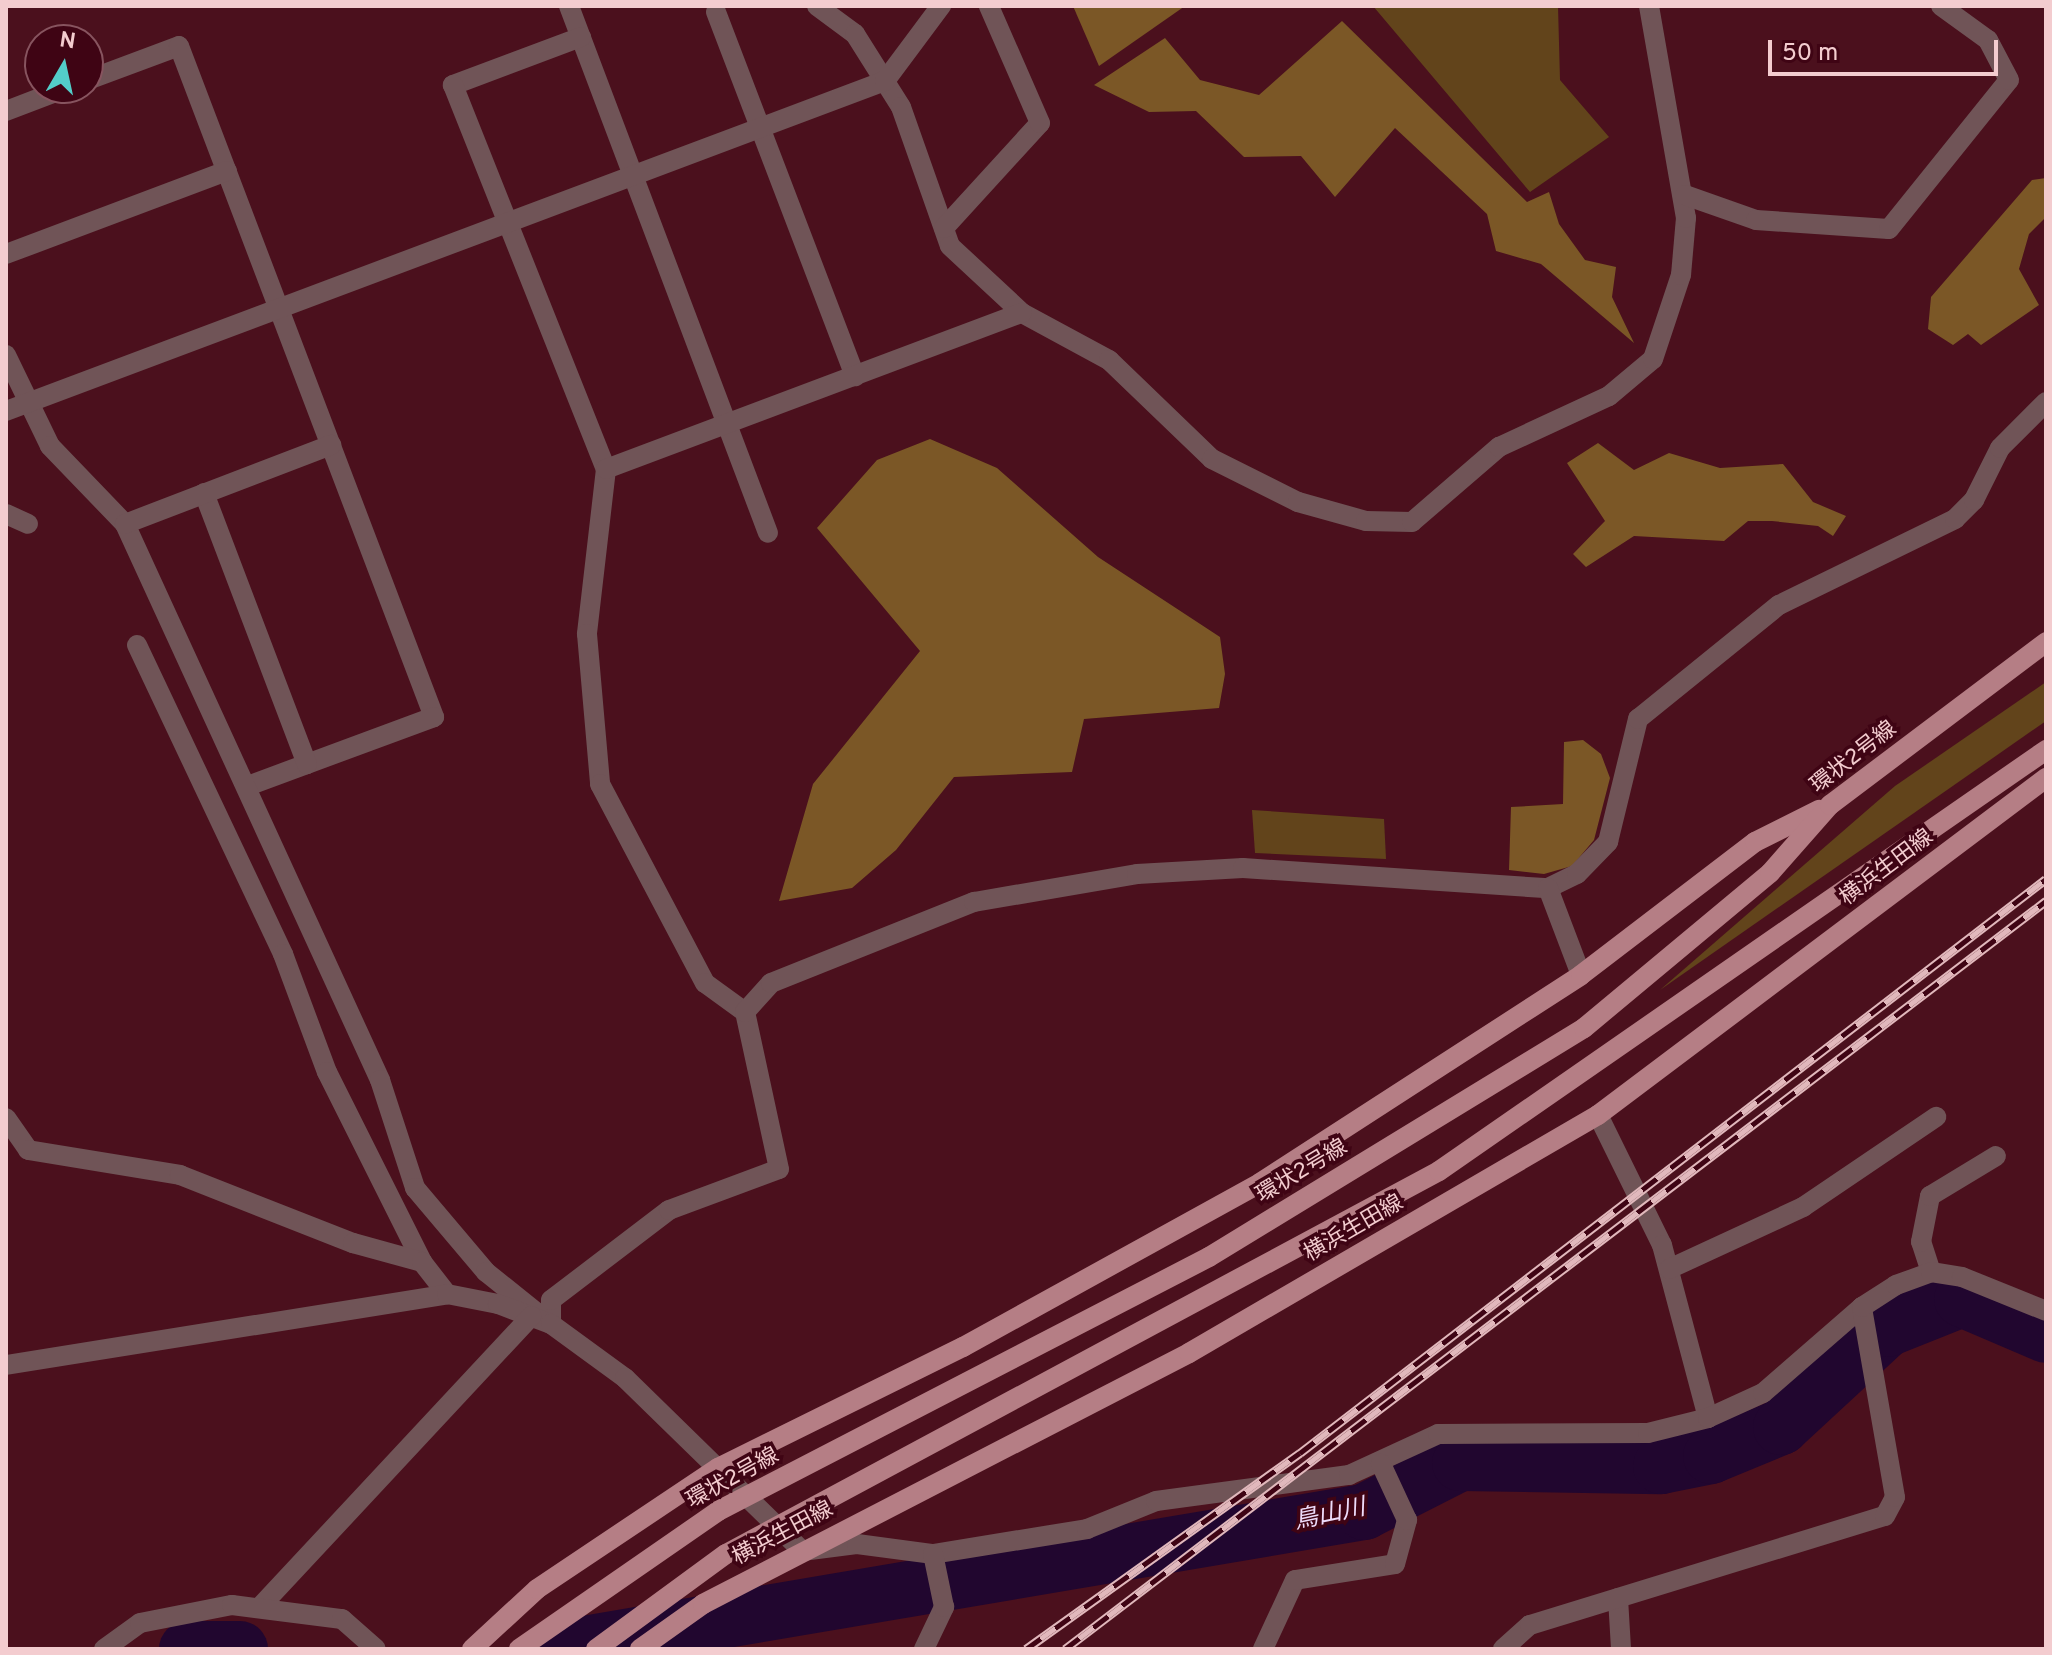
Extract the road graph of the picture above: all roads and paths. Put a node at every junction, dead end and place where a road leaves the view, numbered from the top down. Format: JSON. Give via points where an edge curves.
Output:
{"nodes":[{"id":1,"x":569,"y":6,"type":"edge"},
{"id":2,"x":817,"y":6,"type":"edge"},
{"id":3,"x":941,"y":6,"type":"edge"},
{"id":4,"x":989,"y":6,"type":"edge"},
{"id":5,"x":1649,"y":6,"type":"edge"},
{"id":6,"x":1941,"y":6,"type":"edge"},
{"id":7,"x":716,"y":12,"type":"dead end"},
{"id":8,"x":581,"y":37,"type":"junction"},
{"id":9,"x":104,"y":74,"type":"edge"},
{"id":10,"x":885,"y":81,"type":"junction"},
{"id":11,"x":761,"y":127,"type":"junction"},
{"id":12,"x":227,"y":171,"type":"junction"},
{"id":13,"x":633,"y":175,"type":"junction"},
{"id":14,"x":1685,"y":195,"type":"junction"},
{"id":15,"x":505,"y":223,"type":"junction"},
{"id":16,"x":944,"y":228,"type":"junction"},
{"id":17,"x":6,"y":254,"type":"edge"},
{"id":18,"x":279,"y":308,"type":"junction"},
{"id":19,"x":1022,"y":313,"type":"junction"},
{"id":20,"x":6,"y":355,"type":"edge"},
{"id":21,"x":855,"y":376,"type":"junction"},
{"id":22,"x":2046,"y":402,"type":"edge"},
{"id":23,"x":15,"y":407,"type":"edge"},
{"id":24,"x":727,"y":423,"type":"junction"},
{"id":25,"x":331,"y":445,"type":"junction"},
{"id":26,"x":606,"y":469,"type":"junction"},
{"id":27,"x":204,"y":493,"type":"junction"},
{"id":28,"x":6,"y":514,"type":"edge"},
{"id":29,"x":28,"y":524,"type":"dead end"},
{"id":30,"x":125,"y":524,"type":"junction"},
{"id":31,"x":768,"y":533,"type":"dead end"},
{"id":32,"x":2046,"y":642,"type":"edge"},
{"id":33,"x":137,"y":645,"type":"dead end"},
{"id":34,"x":2046,"y":750,"type":"edge"},
{"id":35,"x":307,"y":764,"type":"junction"},
{"id":36,"x":2046,"y":778,"type":"edge"},
{"id":37,"x":247,"y":786,"type":"junction"},
{"id":38,"x":1830,"y":805,"type":"junction"},
{"id":39,"x":1548,"y":888,"type":"junction"},
{"id":40,"x":1581,"y":975,"type":"junction"},
{"id":41,"x":745,"y":1012,"type":"junction"},
{"id":42,"x":1598,"y":1115,"type":"junction"},
{"id":43,"x":1936,"y":1117,"type":"dead end"},
{"id":44,"x":6,"y":1118,"type":"edge"},
{"id":45,"x":1996,"y":1156,"type":"dead end"},
{"id":46,"x":422,"y":1262,"type":"junction"},
{"id":47,"x":1669,"y":1269,"type":"junction"},
{"id":48,"x":1931,"y":1272,"type":"junction"},
{"id":49,"x":447,"y":1294,"type":"junction"},
{"id":50,"x":1862,"y":1307,"type":"junction"},
{"id":51,"x":2046,"y":1311,"type":"edge"},
{"id":52,"x":531,"y":1316,"type":"junction"},
{"id":53,"x":551,"y":1324,"type":"junction"},
{"id":54,"x":6,"y":1365,"type":"edge"},
{"id":55,"x":1708,"y":1418,"type":"junction"},
{"id":56,"x":1381,"y":1464,"type":"junction"},
{"id":57,"x":718,"y":1468,"type":"junction"},
{"id":58,"x":802,"y":1551,"type":"junction"},
{"id":59,"x":933,"y":1554,"type":"junction"},
{"id":60,"x":1618,"y":1598,"type":"junction"},
{"id":61,"x":260,"y":1607,"type":"junction"},
{"id":62,"x":104,"y":1649,"type":"edge"},
{"id":63,"x":376,"y":1649,"type":"edge"},
{"id":64,"x":472,"y":1649,"type":"edge"},
{"id":65,"x":519,"y":1649,"type":"edge"},
{"id":66,"x":596,"y":1649,"type":"edge"},
{"id":67,"x":640,"y":1649,"type":"edge"},
{"id":68,"x":924,"y":1649,"type":"edge"},
{"id":69,"x":1263,"y":1649,"type":"edge"},
{"id":70,"x":1503,"y":1649,"type":"edge"},
{"id":71,"x":1621,"y":1649,"type":"edge"}],
"edges":[{"from":1,"to":8,"type":"street"},
{"from":2,"to":10,"type":"street","via":[[855,34]]},
{"from":3,"to":10,"type":"street"},
{"from":4,"to":16,"type":"street","via":[[1040,123]]},
{"from":5,"to":14,"type":"street","via":[[1657,83]]},
{"from":6,"to":14,"type":"street","via":[[1988,40],[2009,80],[1889,229],[1756,220]]},
{"from":7,"to":11,"type":"street"},
{"from":8,"to":13,"type":"street"},
{"from":8,"to":15,"type":"street","via":[[453,85]]},
{"from":9,"to":12,"type":"street","via":[[179,46]]},
{"from":10,"to":11,"type":"street"},
{"from":10,"to":16,"type":"street"},
{"from":11,"to":13,"type":"street"},
{"from":11,"to":21,"type":"street"},
{"from":12,"to":17,"type":"street"},
{"from":12,"to":18,"type":"street"},
{"from":13,"to":15,"type":"street"},
{"from":13,"to":24,"type":"street"},
{"from":14,"to":19,"type":"street","via":[[1681,275],[1653,359],[1609,396],[1499,447],[1412,522],[1366,521],[1298,502],[1212,459],[1109,360]]},
{"from":15,"to":18,"type":"street"},
{"from":15,"to":26,"type":"street"},
{"from":16,"to":19,"type":"street","via":[[950,246]]},
{"from":18,"to":23,"type":"street"},
{"from":18,"to":25,"type":"street"},
{"from":19,"to":21,"type":"street"},
{"from":20,"to":23,"type":"street"},
{"from":21,"to":24,"type":"street"},
{"from":22,"to":39,"type":"street","via":[[2000,448],[1974,500],[1955,519],[1779,605],[1638,719],[1608,842],[1577,874]]},
{"from":23,"to":30,"type":"street"},
{"from":24,"to":26,"type":"street"},
{"from":24,"to":31,"type":"street"},
{"from":25,"to":27,"type":"street"},
{"from":25,"to":35,"type":"street","via":[[434,717]]},
{"from":26,"to":41,"type":"street","via":[[587,634],[600,784],[705,983]]},
{"from":27,"to":30,"type":"street"},
{"from":27,"to":35,"type":"street"},
{"from":28,"to":29,"type":"street"},
{"from":30,"to":37,"type":"street"},
{"from":32,"to":38,"type":"main road","name":"環状2号線"},
{"from":33,"to":46,"type":"street","via":[[283,954],[327,1072]]},
{"from":34,"to":66,"type":"main road","via":[[1439,1171],[726,1554]]},
{"from":35,"to":37,"type":"street"},
{"from":36,"to":42,"type":"main road","name":"横浜生田線"},
{"from":37,"to":53,"type":"street","via":[[380,1080],[415,1188],[486,1272]]},
{"from":38,"to":40,"type":"main road","via":[[1755,842]]},
{"from":38,"to":65,"type":"main road","name":"環状2号線","via":[[1770,873],[1584,1028],[1209,1257],[718,1511]]},
{"from":39,"to":40,"type":"street"},
{"from":39,"to":41,"type":"street","via":[[1243,868],[1137,874],[974,902],[771,983]]},
{"from":40,"to":57,"type":"main road","via":[[1260,1183],[963,1347]]},
{"from":41,"to":53,"type":"street","via":[[779,1169],[669,1210],[551,1300]]},
{"from":42,"to":47,"type":"street"},
{"from":42,"to":58,"type":"main road","name":"横浜生田線","via":[[1189,1353]]},
{"from":43,"to":47,"type":"street","via":[[1803,1207]]},
{"from":44,"to":46,"type":"street","via":[[28,1150],[180,1175],[353,1243]]},
{"from":45,"to":48,"type":"street","via":[[1930,1196],[1921,1242]]},
{"from":46,"to":49,"type":"street"},
{"from":47,"to":55,"type":"street"},
{"from":48,"to":50,"type":"street"},
{"from":48,"to":51,"type":"street"},
{"from":49,"to":52,"type":"street"},
{"from":49,"to":54,"type":"street"},
{"from":50,"to":55,"type":"street","via":[[1763,1393]]},
{"from":50,"to":60,"type":"street","via":[[1895,1497],[1885,1516]]},
{"from":52,"to":53,"type":"street"},
{"from":52,"to":61,"type":"street"},
{"from":53,"to":57,"type":"street","via":[[625,1378]]},
{"from":55,"to":56,"type":"street","via":[[1648,1433],[1438,1434]]},
{"from":56,"to":59,"type":"street","via":[[1317,1482],[1156,1501],[1087,1529]]},
{"from":56,"to":69,"type":"street","via":[[1407,1520],[1395,1564],[1295,1580]]},
{"from":57,"to":58,"type":"street"},
{"from":57,"to":64,"type":"main road","via":[[537,1589]]},
{"from":58,"to":59,"type":"street","via":[[857,1544]]},
{"from":58,"to":67,"type":"main road","name":"横浜生田線","via":[[703,1604]]},
{"from":59,"to":68,"type":"street","via":[[944,1607]]},
{"from":60,"to":70,"type":"street","via":[[1530,1625]]},
{"from":60,"to":71,"type":"street"},
{"from":61,"to":62,"type":"street","via":[[188,1609],[140,1623]]},
{"from":61,"to":63,"type":"street","via":[[342,1619]]}]}
